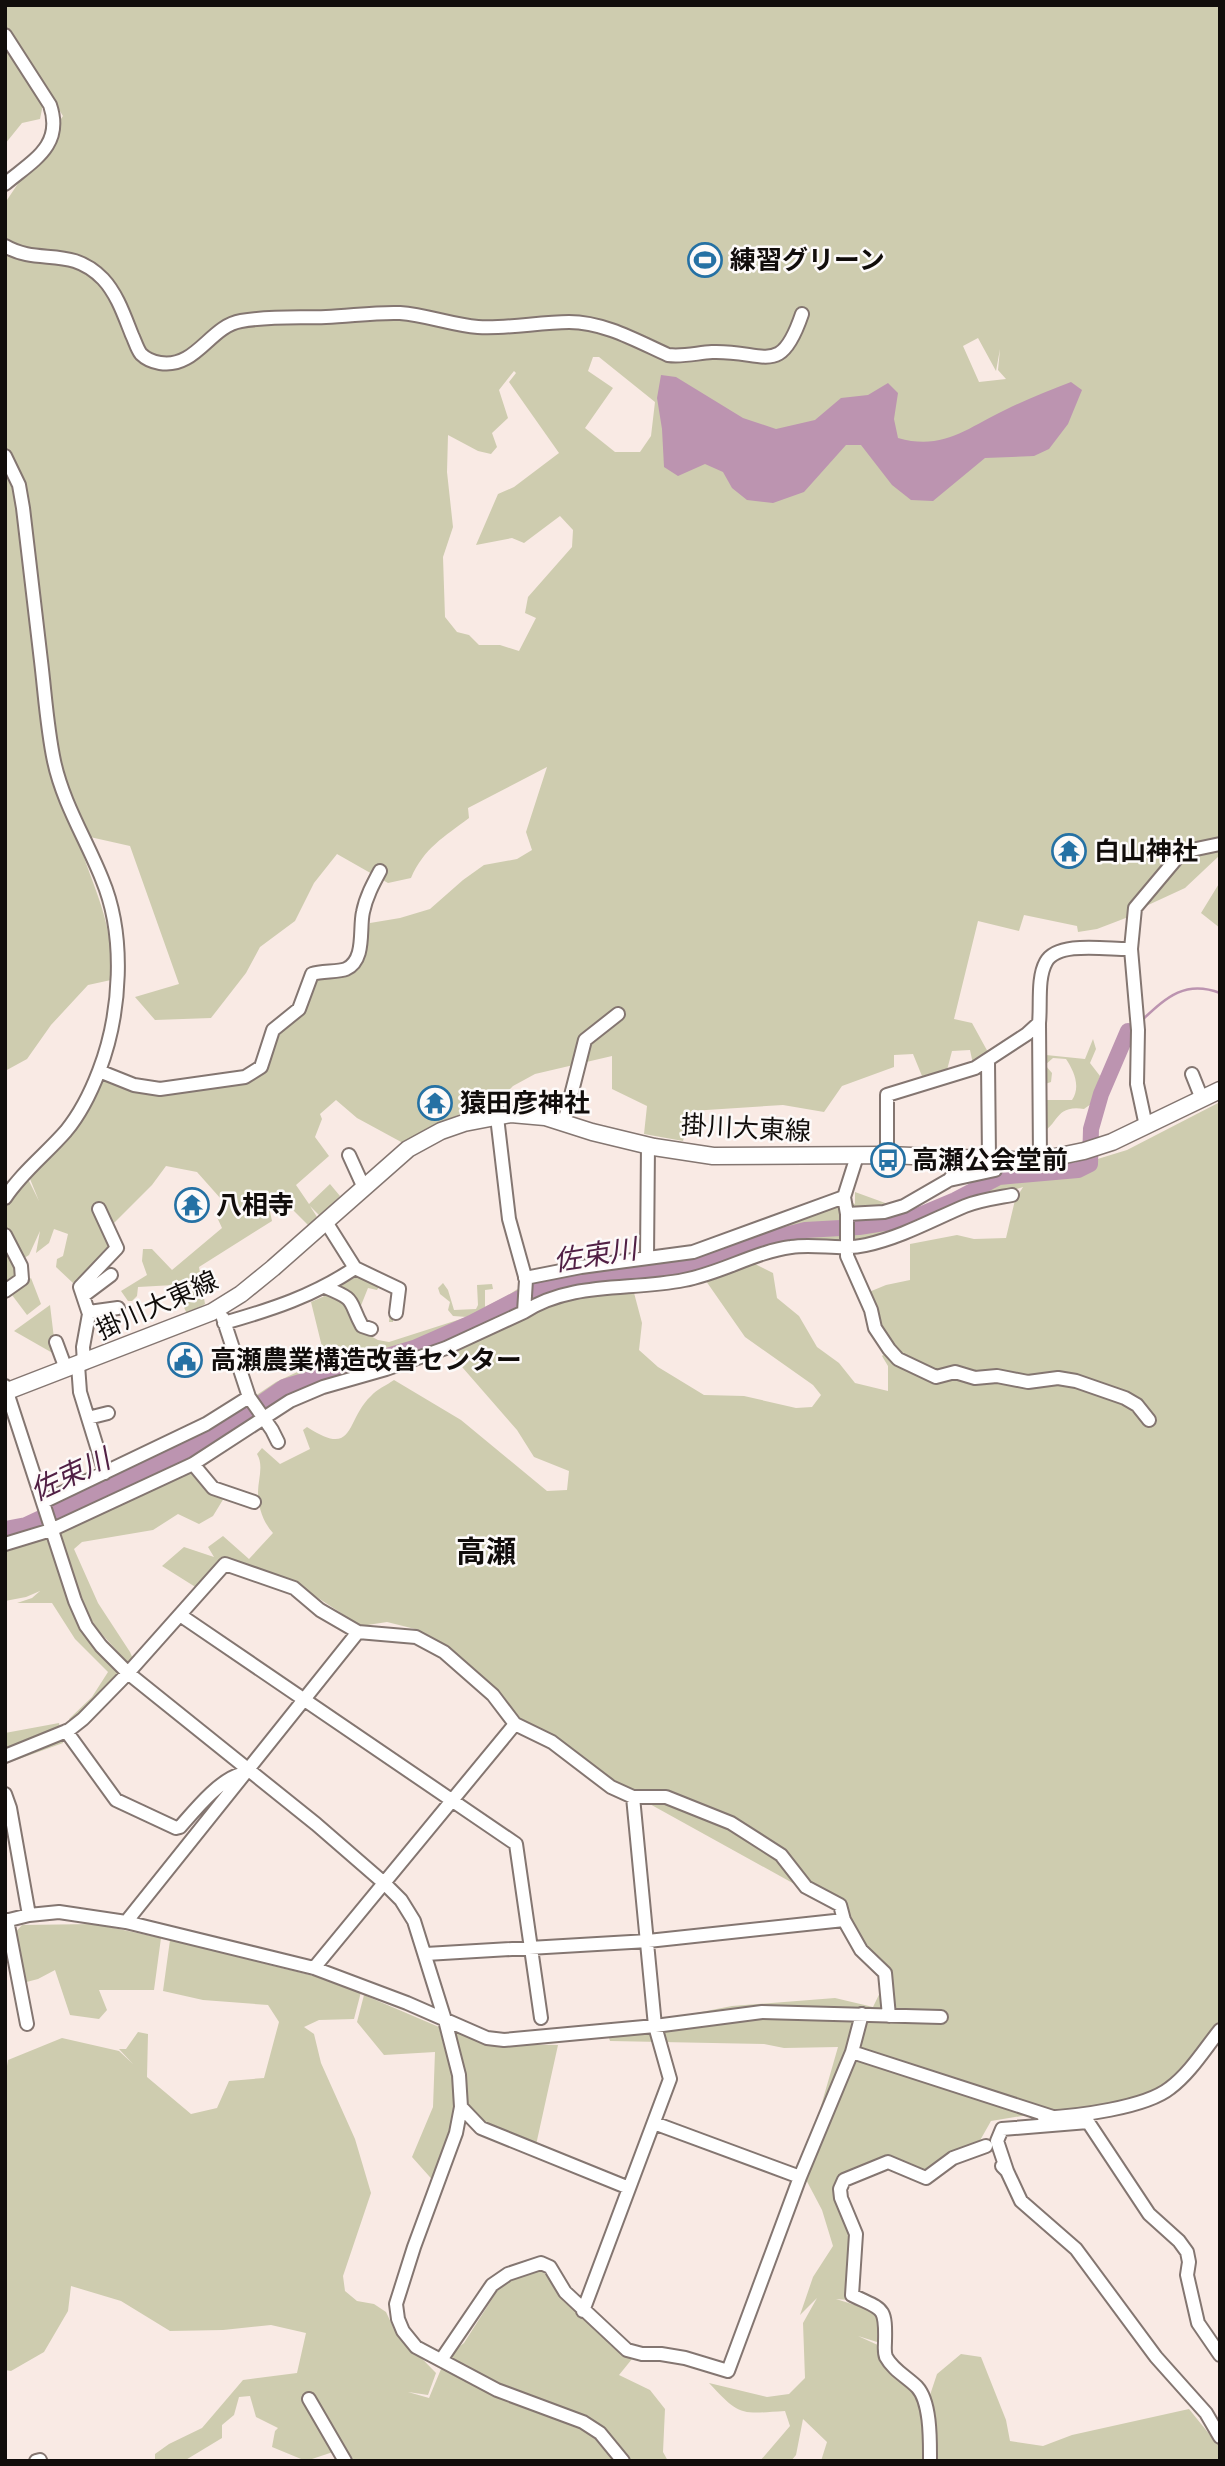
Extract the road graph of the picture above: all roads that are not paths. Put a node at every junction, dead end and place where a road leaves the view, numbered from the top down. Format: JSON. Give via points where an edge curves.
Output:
{"nodes":[{"id":1,"x":5,"y":35,"type":"edge"},
{"id":2,"x":5,"y":184,"type":"edge"},
{"id":3,"x":5,"y":246,"type":"edge"},
{"id":4,"x":802,"y":314,"type":"dead end"},
{"id":5,"x":5,"y":456,"type":"edge"},
{"id":6,"x":1220,"y":844,"type":"edge"},
{"id":7,"x":380,"y":871,"type":"dead end"},
{"id":8,"x":1131,"y":949,"type":"junction"},
{"id":9,"x":618,"y":1014,"type":"dead end"},
{"id":10,"x":1039,"y":1023,"type":"junction"},
{"id":11,"x":988,"y":1062,"type":"junction"},
{"id":12,"x":99,"y":1071,"type":"junction"},
{"id":13,"x":1192,"y":1074,"type":"dead end"},
{"id":14,"x":1220,"y":1090,"type":"edge"},
{"id":15,"x":1202,"y":1099,"type":"junction"},
{"id":16,"x":496,"y":1117,"type":"junction"},
{"id":17,"x":564,"y":1123,"type":"junction"},
{"id":18,"x":1146,"y":1126,"type":"junction"},
{"id":19,"x":648,"y":1145,"type":"junction"},
{"id":20,"x":349,"y":1155,"type":"dead end"},
{"id":21,"x":887,"y":1155,"type":"junction"},
{"id":22,"x":857,"y":1156,"type":"junction"},
{"id":23,"x":956,"y":1156,"type":"junction"},
{"id":24,"x":994,"y":1158,"type":"junction"},
{"id":25,"x":1040,"y":1160,"type":"junction"},
{"id":26,"x":949,"y":1180,"type":"junction"},
{"id":27,"x":364,"y":1188,"type":"junction"},
{"id":28,"x":1012,"y":1195,"type":"dead end"},
{"id":29,"x":844,"y":1197,"type":"junction"},
{"id":30,"x":5,"y":1198,"type":"edge"},
{"id":31,"x":99,"y":1209,"type":"dead end"},
{"id":32,"x":846,"y":1216,"type":"junction"},
{"id":33,"x":326,"y":1222,"type":"junction"},
{"id":34,"x":5,"y":1235,"type":"edge"},
{"id":35,"x":847,"y":1245,"type":"junction"},
{"id":36,"x":647,"y":1258,"type":"junction"},
{"id":37,"x":355,"y":1268,"type":"junction"},
{"id":38,"x":111,"y":1275,"type":"dead end"},
{"id":39,"x":525,"y":1279,"type":"junction"},
{"id":40,"x":326,"y":1287,"type":"junction"},
{"id":41,"x":5,"y":1291,"type":"edge"},
{"id":42,"x":83,"y":1296,"type":"junction"},
{"id":43,"x":118,"y":1308,"type":"dead end"},
{"id":44,"x":524,"y":1309,"type":"junction"},
{"id":45,"x":89,"y":1312,"type":"junction"},
{"id":46,"x":396,"y":1313,"type":"dead end"},
{"id":47,"x":222,"y":1316,"type":"junction"},
{"id":48,"x":371,"y":1329,"type":"dead end"},
{"id":49,"x":56,"y":1342,"type":"dead end"},
{"id":50,"x":76,"y":1366,"type":"junction"},
{"id":51,"x":6,"y":1390,"type":"edge"},
{"id":52,"x":249,"y":1396,"type":"junction"},
{"id":53,"x":108,"y":1413,"type":"dead end"},
{"id":54,"x":88,"y":1418,"type":"junction"},
{"id":55,"x":264,"y":1419,"type":"junction"},
{"id":56,"x":1149,"y":1420,"type":"dead end"},
{"id":57,"x":278,"y":1442,"type":"dead end"},
{"id":58,"x":193,"y":1464,"type":"junction"},
{"id":59,"x":104,"y":1473,"type":"junction"},
{"id":60,"x":43,"y":1502,"type":"junction"},
{"id":61,"x":254,"y":1502,"type":"dead end"},
{"id":62,"x":51,"y":1530,"type":"junction"},
{"id":63,"x":5,"y":1544,"type":"edge"},
{"id":64,"x":180,"y":1615,"type":"junction"},
{"id":65,"x":358,"y":1632,"type":"junction"},
{"id":66,"x":128,"y":1673,"type":"junction"},
{"id":67,"x":304,"y":1701,"type":"junction"},
{"id":68,"x":515,"y":1724,"type":"junction"},
{"id":69,"x":66,"y":1731,"type":"junction"},
{"id":70,"x":5,"y":1756,"type":"edge"},
{"id":71,"x":246,"y":1771,"type":"junction"},
{"id":72,"x":5,"y":1794,"type":"edge"},
{"id":73,"x":633,"y":1797,"type":"junction"},
{"id":74,"x":452,"y":1800,"type":"junction"},
{"id":75,"x":384,"y":1883,"type":"junction"},
{"id":76,"x":29,"y":1915,"type":"junction"},
{"id":77,"x":844,"y":1920,"type":"junction"},
{"id":78,"x":6,"y":1921,"type":"edge"},
{"id":79,"x":125,"y":1922,"type":"junction"},
{"id":80,"x":649,"y":1941,"type":"junction"},
{"id":81,"x":530,"y":1947,"type":"junction"},
{"id":82,"x":426,"y":1954,"type":"junction"},
{"id":83,"x":314,"y":1968,"type":"junction"},
{"id":84,"x":862,"y":2014,"type":"junction"},
{"id":85,"x":889,"y":2016,"type":"junction"},
{"id":86,"x":941,"y":2017,"type":"dead end"},
{"id":87,"x":541,"y":2018,"type":"dead end"},
{"id":88,"x":445,"y":2020,"type":"junction"},
{"id":89,"x":27,"y":2024,"type":"dead end"},
{"id":90,"x":655,"y":2026,"type":"junction"},
{"id":91,"x":1220,"y":2030,"type":"edge"},
{"id":92,"x":852,"y":2052,"type":"junction"},
{"id":93,"x":461,"y":2107,"type":"junction"},
{"id":94,"x":1053,"y":2118,"type":"junction"},
{"id":95,"x":654,"y":2123,"type":"junction"},
{"id":96,"x":986,"y":2146,"type":"junction"},
{"id":97,"x":1007,"y":2171,"type":"junction"},
{"id":98,"x":800,"y":2177,"type":"junction"},
{"id":99,"x":629,"y":2188,"type":"junction"},
{"id":100,"x":583,"y":2311,"type":"junction"},
{"id":101,"x":1220,"y":2355,"type":"edge"},
{"id":102,"x":441,"y":2360,"type":"junction"},
{"id":103,"x":309,"y":2399,"type":"dead end"},
{"id":104,"x":1220,"y":2437,"type":"edge"},
{"id":105,"x":345,"y":2461,"type":"edge"},
{"id":106,"x":623,"y":2461,"type":"edge"},
{"id":107,"x":930,"y":2461,"type":"edge"}],
"edges":[{"from":1,"to":2,"type":"street","via":[[50,105],[54,131],[44,152]]},
{"from":3,"to":4,"type":"street","via":[[22,254],[66,258],[93,269],[117,298],[140,353],[156,363],[187,359],[228,324],[240,321],[399,313],[479,327],[570,322],[603,327],[679,357],[711,352],[768,358],[788,347]]},
{"from":5,"to":12,"type":"street","via":[[19,485],[23,508],[54,763],[69,808],[103,879],[117,938],[118,980]]},
{"from":6,"to":8,"type":"street","via":[[1182,852],[1144,895],[1135,908]]},
{"from":7,"to":12,"type":"street","via":[[362,915],[355,960],[346,969],[312,974],[299,1009],[273,1030],[256,1071],[245,1077],[160,1089],[134,1085]]},
{"from":8,"to":10,"type":"street","via":[[1082,947],[1052,955],[1042,974]]},
{"from":8,"to":18,"type":"street","via":[[1138,1024],[1137,1084]]},
{"from":9,"to":17,"type":"street","via":[[585,1040]]},
{"from":10,"to":11,"type":"street"},
{"from":10,"to":25,"type":"street"},
{"from":11,"to":21,"type":"street","via":[[887,1095]]},
{"from":11,"to":24,"type":"street"},
{"from":12,"to":30,"type":"street","via":[[67,1130]]},
{"from":13,"to":15,"type":"street"},
{"from":14,"to":15,"type":"main road","name":"掛川大東線"},
{"from":15,"to":18,"type":"main road","name":"掛川大東線"},
{"from":16,"to":17,"type":"main road","name":"掛川大東線","via":[[512,1114]]},
{"from":16,"to":27,"type":"main road","name":"掛川大東線","via":[[441,1131],[408,1149]]},
{"from":16,"to":39,"type":"street","via":[[509,1219]]},
{"from":17,"to":19,"type":"main road","name":"掛川大東線"},
{"from":18,"to":25,"type":"main road","name":"掛川大東線","via":[[1092,1149]]},
{"from":19,"to":22,"type":"main road","name":"掛川大東線","via":[[713,1156]]},
{"from":19,"to":36,"type":"street"},
{"from":20,"to":27,"type":"street"},
{"from":21,"to":22,"type":"main road","name":"掛川大東線"},
{"from":21,"to":23,"type":"main road","name":"掛川大東線"},
{"from":22,"to":29,"type":"street"},
{"from":23,"to":24,"type":"main road","name":"掛川大東線"},
{"from":23,"to":26,"type":"street"},
{"from":24,"to":25,"type":"main road","name":"掛川大東線"},
{"from":24,"to":26,"type":"street","via":[[995,1170]]},
{"from":26,"to":32,"type":"street","via":[[904,1206]]},
{"from":27,"to":33,"type":"main road","name":"掛川大東線"},
{"from":28,"to":35,"type":"street","via":[[965,1206],[916,1230],[865,1246]]},
{"from":29,"to":32,"type":"street"},
{"from":29,"to":36,"type":"street","via":[[693,1252]]},
{"from":31,"to":42,"type":"street","via":[[117,1248],[80,1287]]},
{"from":32,"to":35,"type":"street"},
{"from":33,"to":37,"type":"street"},
{"from":33,"to":47,"type":"main road","name":"掛川大東線","via":[[241,1294]]},
{"from":34,"to":41,"type":"street","via":[[27,1264],[22,1279]]},
{"from":35,"to":44,"type":"street","via":[[791,1247],[683,1281],[590,1289]]},
{"from":35,"to":56,"type":"street","via":[[847,1256],[875,1328],[898,1359],[936,1377],[955,1372],[1028,1382],[1076,1381],[1125,1398]]},
{"from":36,"to":39,"type":"street"},
{"from":37,"to":40,"type":"street"},
{"from":37,"to":46,"type":"street","via":[[399,1289]]},
{"from":38,"to":42,"type":"street"},
{"from":39,"to":44,"type":"street"},
{"from":40,"to":47,"type":"street","via":[[286,1304]]},
{"from":40,"to":48,"type":"street","via":[[348,1296],[362,1326]]},
{"from":42,"to":45,"type":"street"},
{"from":43,"to":45,"type":"street"},
{"from":44,"to":55,"type":"street","via":[[446,1348],[323,1387]]},
{"from":45,"to":50,"type":"street"},
{"from":47,"to":50,"type":"main road","name":"掛川大東線"},
{"from":47,"to":52,"type":"street"},
{"from":49,"to":50,"type":"street"},
{"from":50,"to":51,"type":"main road","name":"掛川大東線"},
{"from":50,"to":54,"type":"street"},
{"from":51,"to":60,"type":"street"},
{"from":52,"to":55,"type":"street"},
{"from":52,"to":59,"type":"street","via":[[206,1424]]},
{"from":53,"to":54,"type":"street"},
{"from":54,"to":59,"type":"street"},
{"from":55,"to":57,"type":"street"},
{"from":55,"to":58,"type":"street"},
{"from":58,"to":61,"type":"street","via":[[214,1488]]},
{"from":58,"to":62,"type":"street"},
{"from":59,"to":60,"type":"street"},
{"from":60,"to":62,"type":"street"},
{"from":62,"to":63,"type":"street"},
{"from":62,"to":66,"type":"street","via":[[86,1626]]},
{"from":64,"to":65,"type":"street","via":[[225,1564],[294,1588]]},
{"from":64,"to":66,"type":"street"},
{"from":64,"to":67,"type":"street"},
{"from":65,"to":67,"type":"street"},
{"from":65,"to":68,"type":"street","via":[[416,1637],[443,1652],[493,1695]]},
{"from":66,"to":69,"type":"street"},
{"from":66,"to":71,"type":"street"},
{"from":67,"to":71,"type":"street"},
{"from":67,"to":74,"type":"street"},
{"from":68,"to":73,"type":"street","via":[[552,1742],[611,1787]]},
{"from":68,"to":74,"type":"street"},
{"from":69,"to":70,"type":"street"},
{"from":69,"to":71,"type":"street","via":[[116,1800],[176,1828],[233,1776]]},
{"from":71,"to":75,"type":"street"},
{"from":71,"to":79,"type":"street"},
{"from":72,"to":76,"type":"street"},
{"from":73,"to":77,"type":"street","via":[[666,1797],[731,1824],[781,1856],[806,1887],[839,1905]]},
{"from":73,"to":80,"type":"street"},
{"from":74,"to":75,"type":"street"},
{"from":74,"to":81,"type":"street","via":[[516,1844]]},
{"from":75,"to":82,"type":"street","via":[[414,1921]]},
{"from":75,"to":83,"type":"street"},
{"from":76,"to":78,"type":"street"},
{"from":76,"to":79,"type":"street","via":[[81,1913]]},
{"from":77,"to":80,"type":"street"},
{"from":77,"to":85,"type":"street","via":[[861,1950],[885,1973]]},
{"from":78,"to":89,"type":"street"},
{"from":79,"to":83,"type":"street"},
{"from":80,"to":81,"type":"street"},
{"from":80,"to":90,"type":"street"},
{"from":81,"to":82,"type":"street"},
{"from":81,"to":87,"type":"street"},
{"from":82,"to":88,"type":"street"},
{"from":83,"to":88,"type":"street"},
{"from":84,"to":85,"type":"street"},
{"from":84,"to":90,"type":"street","via":[[762,2012]]},
{"from":84,"to":92,"type":"street"},
{"from":85,"to":86,"type":"street"},
{"from":88,"to":90,"type":"street","via":[[487,2038],[504,2040]]},
{"from":88,"to":93,"type":"street","via":[[459,2075]]},
{"from":90,"to":95,"type":"street","via":[[670,2079]]},
{"from":91,"to":94,"type":"street","via":[[1187,2072],[1157,2096]]},
{"from":92,"to":94,"type":"street"},
{"from":92,"to":98,"type":"street"},
{"from":93,"to":99,"type":"street","via":[[481,2128]]},
{"from":93,"to":102,"type":"street","via":[[396,2304],[403,2331],[416,2347]]},
{"from":94,"to":96,"type":"street","via":[[1002,2122],[993,2126]]},
{"from":95,"to":98,"type":"street"},
{"from":95,"to":99,"type":"street"},
{"from":96,"to":97,"type":"street"},
{"from":96,"to":107,"type":"street","via":[[953,2158],[926,2178],[888,2162],[844,2180],[840,2189],[856,2234],[852,2295],[886,2317],[884,2354],[922,2396]]},
{"from":97,"to":101,"type":"street","via":[[997,2141],[1002,2129],[1088,2122],[1149,2214],[1187,2252],[1187,2275],[1198,2323]]},
{"from":97,"to":104,"type":"street","via":[[1021,2201],[1076,2249]]},
{"from":98,"to":100,"type":"street","via":[[728,2371],[685,2358],[627,2350]]},
{"from":99,"to":100,"type":"street"},
{"from":100,"to":102,"type":"street","via":[[550,2267],[541,2263],[508,2274],[492,2285]]},
{"from":102,"to":106,"type":"street","via":[[497,2390],[583,2422],[600,2433]]},
{"from":103,"to":105,"type":"street"}]}
